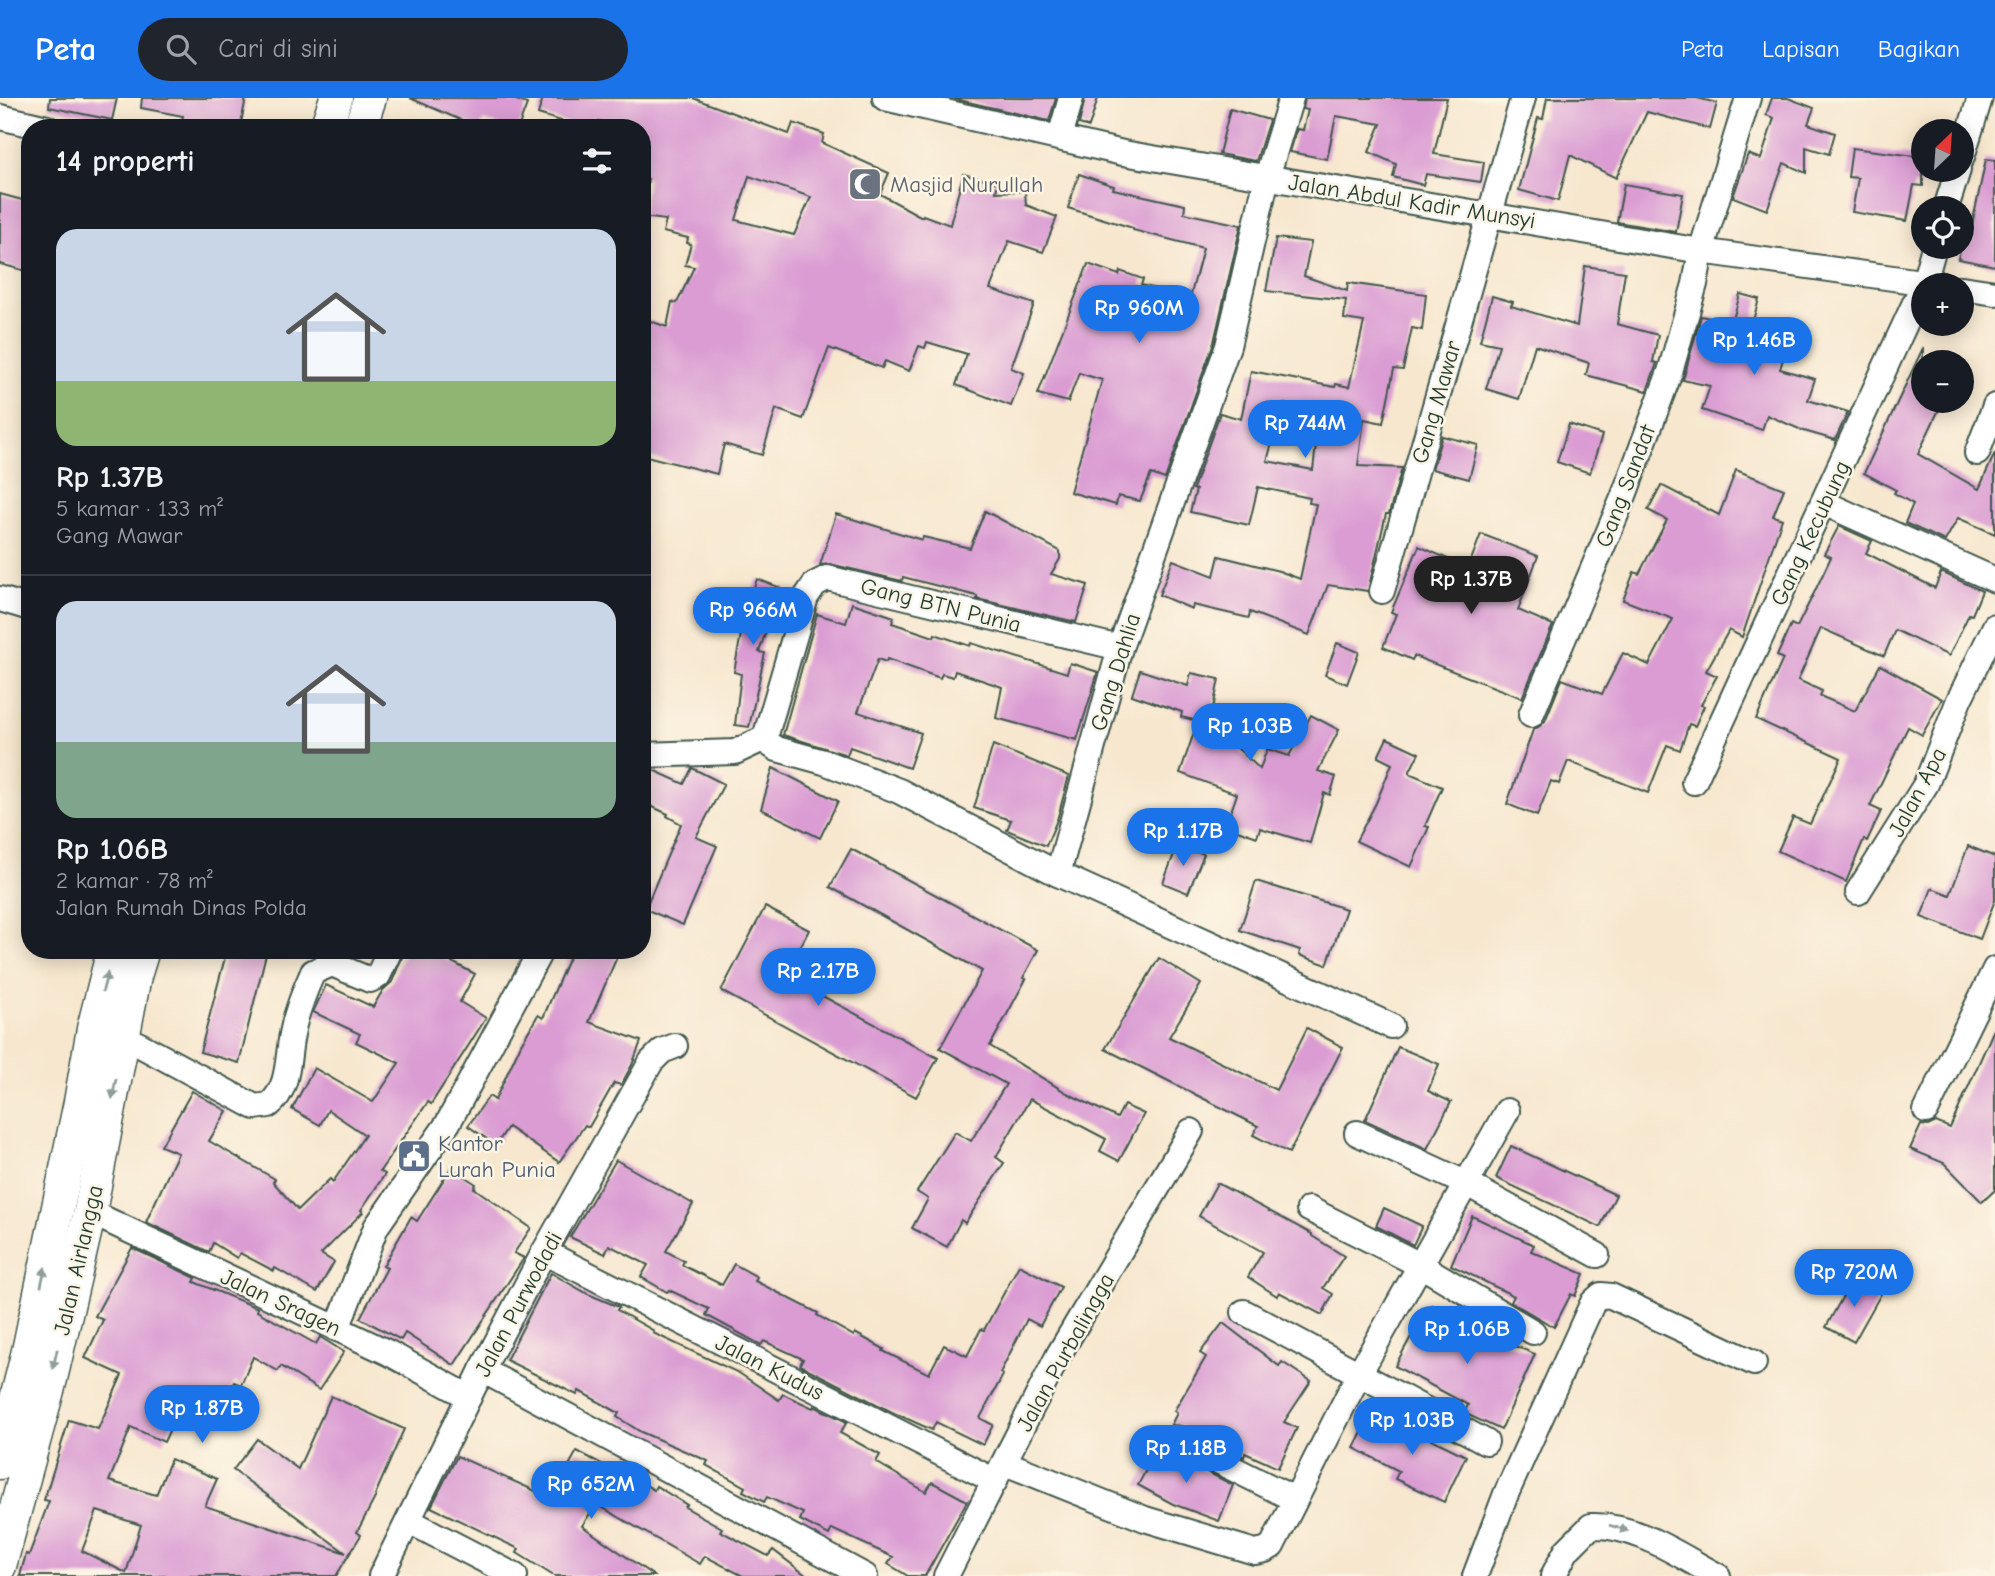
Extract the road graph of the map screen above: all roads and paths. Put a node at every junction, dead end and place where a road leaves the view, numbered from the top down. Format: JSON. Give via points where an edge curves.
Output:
{"nodes":[{"id":1,"x":336,"y":98,"type":"edge"},
{"id":2,"x":370,"y":98,"type":"edge"},
{"id":3,"x":885,"y":98,"type":"edge"},
{"id":4,"x":1071,"y":98,"type":"edge"},
{"id":5,"x":1291,"y":98,"type":"edge"},
{"id":6,"x":1523,"y":98,"type":"edge"},
{"id":7,"x":1748,"y":98,"type":"edge"},
{"id":8,"x":1980,"y":98,"type":"edge"},
{"id":9,"x":0,"y":117,"type":"edge"},
{"id":10,"x":329,"y":119,"type":"edge"},
{"id":11,"x":363,"y":119,"type":"edge"},
{"id":12,"x":1974,"y":119,"type":"edge"},
{"id":13,"x":21,"y":122,"type":"edge"},
{"id":14,"x":1060,"y":137,"type":"junction"},
{"id":15,"x":1267,"y":177,"type":"junction"},
{"id":16,"x":1490,"y":214,"type":"junction"},
{"id":17,"x":1701,"y":251,"type":"junction"},
{"id":18,"x":1911,"y":281,"type":"edge"},
{"id":19,"x":1974,"y":290,"type":"edge"},
{"id":20,"x":1995,"y":293,"type":"edge"},
{"id":21,"x":1911,"y":328,"type":"edge"},
{"id":22,"x":1995,"y":406,"type":"edge"},
{"id":23,"x":1977,"y":453,"type":"dead end"},
{"id":24,"x":1824,"y":503,"type":"junction"},
{"id":25,"x":1995,"y":580,"type":"edge"},
{"id":26,"x":1382,"y":591,"type":"dead end"},
{"id":27,"x":0,"y":599,"type":"edge"},
{"id":28,"x":21,"y":605,"type":"edge"},
{"id":29,"x":1995,"y":626,"type":"edge"},
{"id":30,"x":1120,"y":648,"type":"junction"},
{"id":31,"x":1531,"y":715,"type":"dead end"},
{"id":32,"x":771,"y":744,"type":"junction"},
{"id":33,"x":651,"y":755,"type":"edge"},
{"id":34,"x":1694,"y":782,"type":"dead end"},
{"id":35,"x":1058,"y":874,"type":"junction"},
{"id":36,"x":1863,"y":886,"type":"dead end"},
{"id":37,"x":111,"y":959,"type":"edge"},
{"id":38,"x":141,"y":959,"type":"edge"},
{"id":39,"x":386,"y":959,"type":"edge"},
{"id":40,"x":536,"y":959,"type":"edge"},
{"id":41,"x":1995,"y":969,"type":"edge"},
{"id":42,"x":1391,"y":1026,"type":"dead end"},
{"id":43,"x":93,"y":1029,"type":"junction"},
{"id":44,"x":125,"y":1037,"type":"junction"},
{"id":45,"x":675,"y":1046,"type":"dead end"},
{"id":46,"x":1507,"y":1111,"type":"dead end"},
{"id":47,"x":1926,"y":1111,"type":"dead end"},
{"id":48,"x":1191,"y":1131,"type":"dead end"},
{"id":49,"x":1357,"y":1133,"type":"dead end"},
{"id":50,"x":1467,"y":1184,"type":"junction"},
{"id":51,"x":1309,"y":1209,"type":"dead end"},
{"id":52,"x":90,"y":1212,"type":"junction"},
{"id":53,"x":544,"y":1252,"type":"junction"},
{"id":54,"x":1597,"y":1255,"type":"dead end"},
{"id":55,"x":1422,"y":1266,"type":"junction"},
{"id":56,"x":1244,"y":1312,"type":"dead end"},
{"id":57,"x":337,"y":1329,"type":"junction"},
{"id":58,"x":1533,"y":1332,"type":"dead end"},
{"id":59,"x":1754,"y":1363,"type":"dead end"},
{"id":60,"x":482,"y":1370,"type":"junction"},
{"id":61,"x":1360,"y":1372,"type":"junction"},
{"id":62,"x":469,"y":1397,"type":"junction"},
{"id":63,"x":1174,"y":1439,"type":"dead end"},
{"id":64,"x":1486,"y":1442,"type":"dead end"},
{"id":65,"x":0,"y":1462,"type":"edge"},
{"id":66,"x":1000,"y":1472,"type":"junction"},
{"id":67,"x":1294,"y":1499,"type":"junction"},
{"id":68,"x":409,"y":1521,"type":"junction"},
{"id":69,"x":0,"y":1566,"type":"edge"},
{"id":70,"x":381,"y":1576,"type":"edge"},
{"id":71,"x":515,"y":1576,"type":"edge"},
{"id":72,"x":865,"y":1576,"type":"edge"},
{"id":73,"x":946,"y":1576,"type":"edge"},
{"id":74,"x":1475,"y":1576,"type":"edge"},
{"id":75,"x":1553,"y":1576,"type":"edge"},
{"id":76,"x":1718,"y":1576,"type":"edge"}],
"edges":[{"from":1,"to":10,"type":"main road"},
{"from":2,"to":11,"type":"main road"},
{"from":3,"to":14,"type":"street","name":"Jalan Abdul Kadir Munsyi"},
{"from":4,"to":14,"type":"street"},
{"from":5,"to":15,"type":"street","name":"Gang Dahlia"},
{"from":6,"to":16,"type":"street","name":"Gang Mawar"},
{"from":7,"to":17,"type":"street","name":"Gang Sandat"},
{"from":8,"to":12,"type":"street"},
{"from":9,"to":13,"type":"street"},
{"from":14,"to":15,"type":"street","name":"Jalan Abdul Kadir Munsyi","via":[[1123,153]]},
{"from":15,"to":16,"type":"street","name":"Jalan Abdul Kadir Munsyi"},
{"from":15,"to":30,"type":"street","name":"Gang Dahlia","via":[[1228,346]]},
{"from":16,"to":17,"type":"street","name":"Jalan Abdul Kadir Munsyi"},
{"from":16,"to":26,"type":"street","name":"Gang Mawar"},
{"from":17,"to":18,"type":"street","name":"Jalan Abdul Kadir Munsyi"},
{"from":17,"to":31,"type":"street","name":"Gang Sandat","via":[[1670,372],[1623,498]]},
{"from":19,"to":20,"type":"street"},
{"from":21,"to":24,"type":"street","name":"Gang Kecubung"},
{"from":22,"to":23,"type":"street"},
{"from":24,"to":25,"type":"street"},
{"from":24,"to":34,"type":"street","name":"Gang Kecubung"},
{"from":27,"to":28,"type":"street"},
{"from":29,"to":36,"type":"street","name":"Jalan Apa","via":[[1926,784]]},
{"from":30,"to":32,"type":"street","name":"Gang BTN Punia","via":[[827,578],[815,584],[806,597]]},
{"from":30,"to":35,"type":"street","name":"Gang Dahlia"},
{"from":32,"to":33,"type":"street","via":[[736,752]]},
{"from":32,"to":35,"type":"street","via":[[898,791]]},
{"from":35,"to":42,"type":"street"},
{"from":43,"to":37,"type":"main road","name":"Jalan Airlangga","one_way":true},
{"from":38,"to":44,"type":"main road","name":"Jalan Airlangga"},
{"from":39,"to":44,"type":"street","via":[[378,976],[370,980],[332,964],[313,972],[302,995],[282,1087],[269,1105],[255,1107]]},
{"from":40,"to":57,"type":"street","via":[[448,1123],[376,1227]]},
{"from":41,"to":47,"type":"street"},
{"from":43,"to":44,"type":"street"},
{"from":65,"to":43,"type":"main road","name":"Jalan Airlangga","one_way":true,"via":[[28,1351]]},
{"from":44,"to":52,"type":"main road","name":"Jalan Airlangga","one_way":true},
{"from":45,"to":53,"type":"street","name":"Jalan Purwodadi","via":[[651,1062]]},
{"from":46,"to":50,"type":"street","name":"Jalan Kudus"},
{"from":48,"to":66,"type":"street","name":"Jalan Purbalingga","via":[[1059,1354]]},
{"from":49,"to":50,"type":"street"},
{"from":50,"to":54,"type":"street"},
{"from":50,"to":55,"type":"street","name":"Jalan Kudus"},
{"from":51,"to":55,"type":"street"},
{"from":52,"to":57,"type":"street","name":"Jalan Sragen"},
{"from":52,"to":69,"type":"main road","name":"Jalan Airlangga","one_way":true},
{"from":53,"to":60,"type":"street","name":"Jalan Purwodadi"},
{"from":53,"to":66,"type":"street","name":"Jalan Kudus"},
{"from":55,"to":58,"type":"street"},
{"from":55,"to":61,"type":"street","name":"Jalan Kudus"},
{"from":56,"to":61,"type":"street"},
{"from":57,"to":62,"type":"street","name":"Jalan Sragen"},
{"from":59,"to":74,"type":"street","via":[[1601,1295],[1593,1303],[1506,1494]]},
{"from":60,"to":62,"type":"street","name":"Jalan Purwodadi"},
{"from":60,"to":72,"type":"street"},
{"from":61,"to":64,"type":"street"},
{"from":61,"to":67,"type":"street","name":"Jalan Kudus"},
{"from":62,"to":68,"type":"street","name":"Jalan Purwodadi"},
{"from":63,"to":67,"type":"street"},
{"from":66,"to":67,"type":"street","name":"Jalan Kudus","via":[[1255,1552],[1272,1546]]},
{"from":66,"to":73,"type":"street","name":"Jalan Purbalingga"},
{"from":68,"to":70,"type":"street","name":"Jalan Purwodadi"},
{"from":68,"to":71,"type":"street"},
{"from":75,"to":76,"type":"street","one_way":true,"via":[[1567,1550],[1591,1525],[1611,1525],[1639,1534]]}]}
